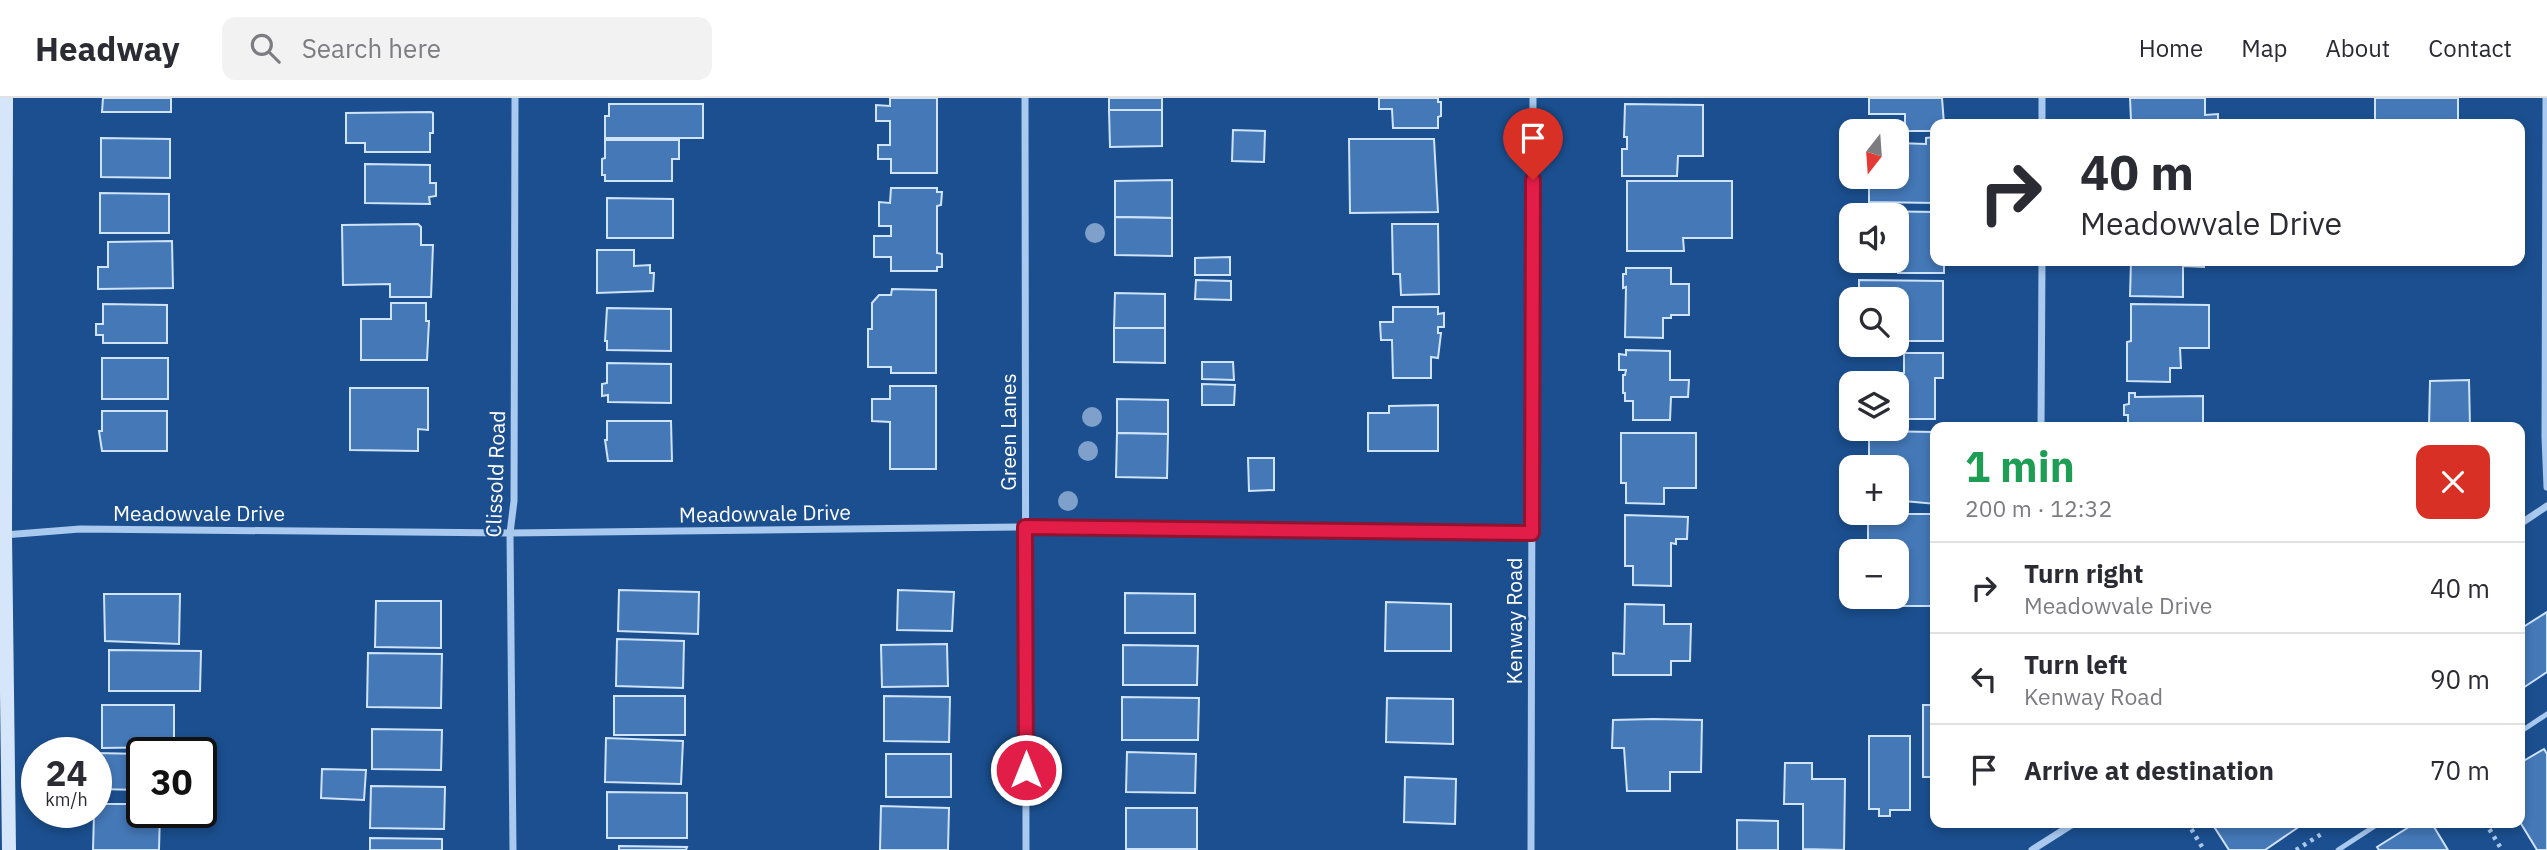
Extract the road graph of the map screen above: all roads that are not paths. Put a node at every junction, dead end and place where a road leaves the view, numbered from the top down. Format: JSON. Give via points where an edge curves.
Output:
{"nodes":[{"id":1,"x":6,"y":98,"type":"edge"},
{"id":2,"x":515,"y":98,"type":"edge"},
{"id":3,"x":1025,"y":98,"type":"edge"},
{"id":4,"x":1533,"y":98,"type":"edge"},
{"id":5,"x":2042,"y":98,"type":"edge"},
{"id":6,"x":2546,"y":98,"type":"edge"},
{"id":7,"x":2042,"y":119,"type":"edge"},
{"id":8,"x":2042,"y":266,"type":"edge"},
{"id":9,"x":2041,"y":422,"type":"edge"},
{"id":10,"x":2547,"y":487,"type":"edge"},
{"id":11,"x":2547,"y":506,"type":"edge"},
{"id":12,"x":2525,"y":521,"type":"edge"},
{"id":13,"x":1025,"y":527,"type":"junction"},
{"id":14,"x":510,"y":533,"type":"junction"},
{"id":15,"x":1532,"y":533,"type":"junction"},
{"id":16,"x":3,"y":536,"type":"edge"},
{"id":17,"x":2547,"y":715,"type":"edge"},
{"id":18,"x":2525,"y":729,"type":"edge"},
{"id":19,"x":2065,"y":828,"type":"edge"},
{"id":20,"x":2372,"y":828,"type":"edge"},
{"id":21,"x":9,"y":850,"type":"edge"},
{"id":22,"x":513,"y":850,"type":"edge"},
{"id":23,"x":1026,"y":850,"type":"edge"},
{"id":24,"x":1531,"y":850,"type":"edge"},
{"id":25,"x":2032,"y":850,"type":"edge"},
{"id":26,"x":2338,"y":850,"type":"edge"}],
"edges":[{"from":1,"to":16,"type":"main road"},
{"from":2,"to":14,"type":"street","name":"Clissold Road"},
{"from":3,"to":13,"type":"street","name":"Green Lanes"},
{"from":4,"to":15,"type":"street","name":"Kenway Road"},
{"from":5,"to":7,"type":"street"},
{"from":6,"to":10,"type":"street"},
{"from":8,"to":9,"type":"street"},
{"from":11,"to":12,"type":"street"},
{"from":13,"to":14,"type":"street","name":"Meadowvale Drive"},
{"from":13,"to":15,"type":"street","name":"Meadowvale Drive"},
{"from":13,"to":23,"type":"street","name":"Green Lanes"},
{"from":14,"to":16,"type":"street","name":"Meadowvale Drive","via":[[80,529]]},
{"from":14,"to":22,"type":"street","name":"Clissold Road"},
{"from":15,"to":24,"type":"street","name":"Kenway Road"},
{"from":16,"to":21,"type":"main road"},
{"from":17,"to":18,"type":"lane"},
{"from":19,"to":25,"type":"street"},
{"from":20,"to":26,"type":"lane"}]}
